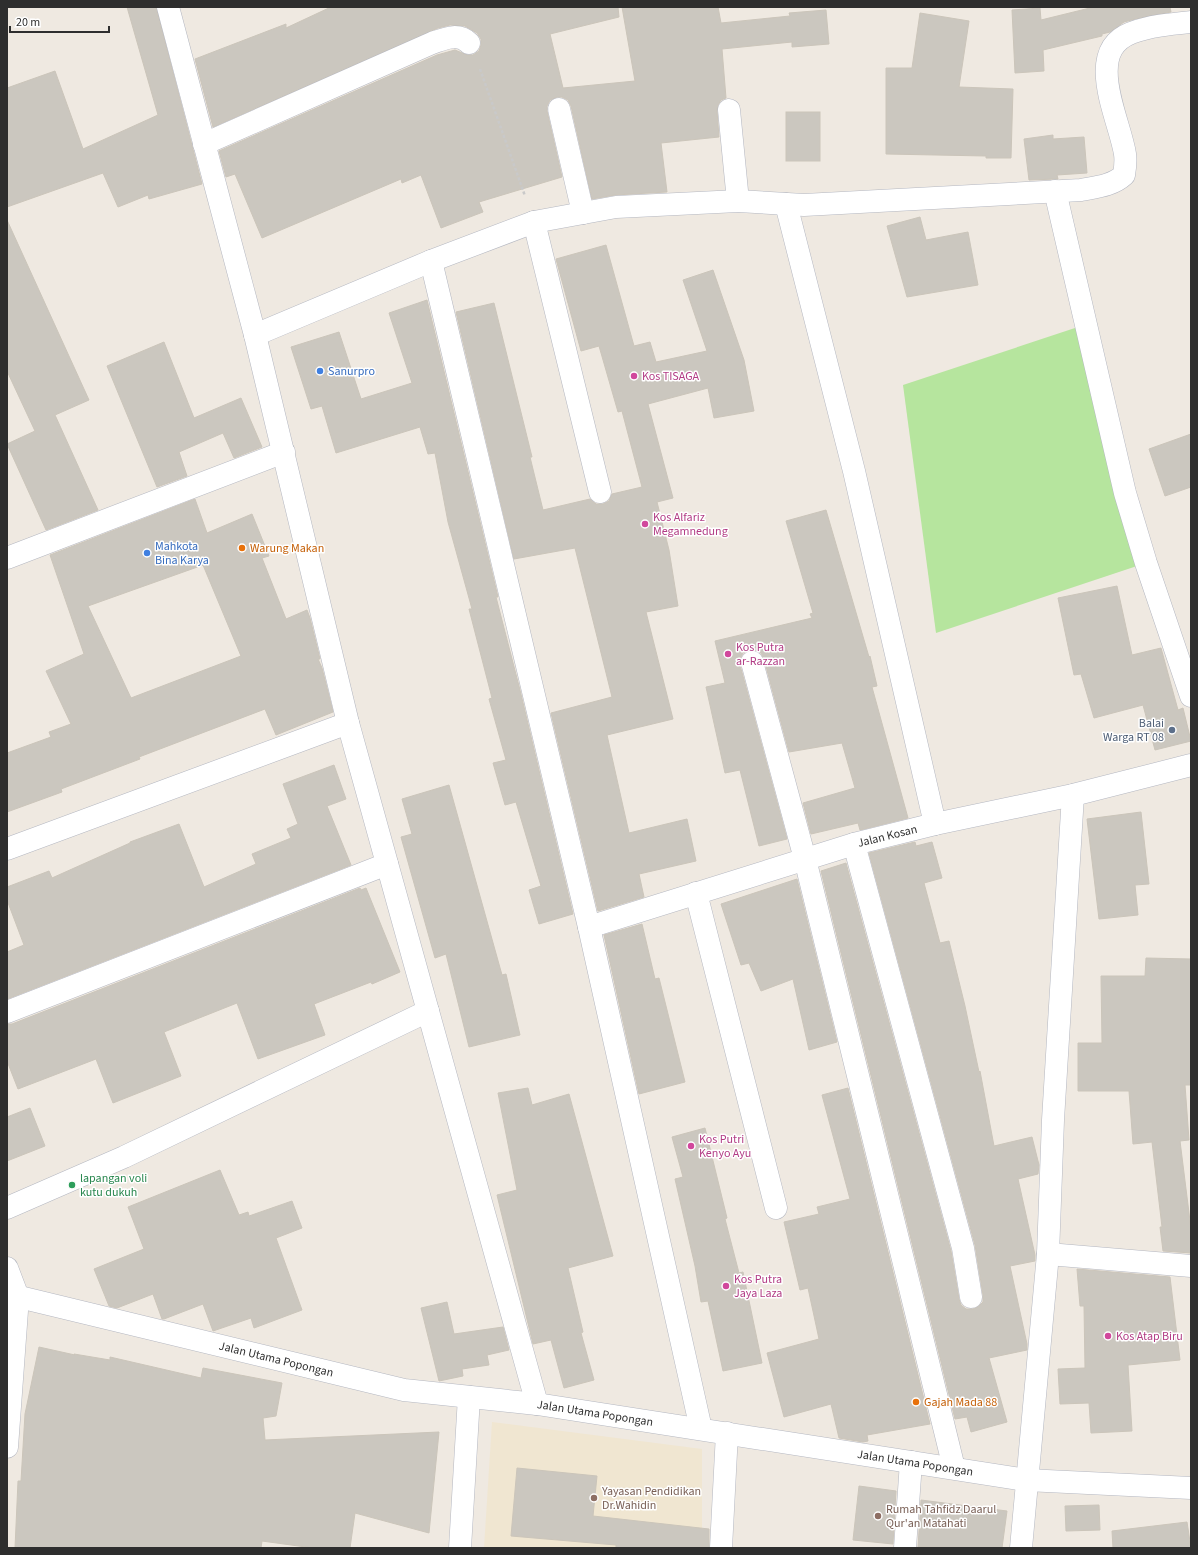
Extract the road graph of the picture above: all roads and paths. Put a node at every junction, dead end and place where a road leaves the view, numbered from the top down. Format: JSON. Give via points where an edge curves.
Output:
{"nodes":[{"id":1,"x":168,"y":7,"type":"edge"},
{"id":2,"x":1191,"y":22,"type":"edge"},
{"id":3,"x":469,"y":43,"type":"joint"},
{"id":4,"x":559,"y":109,"type":"dead end"},
{"id":5,"x":729,"y":110,"type":"dead end"},
{"id":6,"x":204,"y":144,"type":"junction"},
{"id":7,"x":1055,"y":191,"type":"junction"},
{"id":8,"x":738,"y":201,"type":"junction"},
{"id":9,"x":786,"y":204,"type":"junction"},
{"id":10,"x":583,"y":213,"type":"junction"},
{"id":11,"x":534,"y":222,"type":"junction"},
{"id":12,"x":431,"y":261,"type":"junction"},
{"id":13,"x":255,"y":335,"type":"junction"},
{"id":14,"x":284,"y":452,"type":"junction"},
{"id":15,"x":600,"y":492,"type":"dead end"},
{"id":16,"x":7,"y":558,"type":"edge"},
{"id":17,"x":752,"y":662,"type":"dead end"},
{"id":18,"x":1191,"y":696,"type":"edge"},
{"id":19,"x":348,"y":723,"type":"junction"},
{"id":20,"x":1191,"y":765,"type":"edge"},
{"id":21,"x":1073,"y":795,"type":"junction"},
{"id":22,"x":934,"y":824,"type":"junction"},
{"id":23,"x":854,"y":844,"type":"junction"},
{"id":24,"x":7,"y":849,"type":"edge"},
{"id":25,"x":805,"y":859,"type":"junction"},
{"id":26,"x":387,"y":864,"type":"junction"},
{"id":27,"x":696,"y":893,"type":"junction"},
{"id":28,"x":588,"y":927,"type":"junction"},
{"id":29,"x":428,"y":1011,"type":"junction"},
{"id":30,"x":7,"y":1012,"type":"edge"},
{"id":31,"x":7,"y":1208,"type":"edge"},
{"id":32,"x":776,"y":1208,"type":"dead end"},
{"id":33,"x":1048,"y":1254,"type":"junction"},
{"id":34,"x":1191,"y":1266,"type":"edge"},
{"id":35,"x":7,"y":1268,"type":"edge"},
{"id":36,"x":13,"y":1296,"type":"edge"},
{"id":37,"x":971,"y":1297,"type":"dead end"},
{"id":38,"x":469,"y":1397,"type":"junction"},
{"id":39,"x":537,"y":1404,"type":"junction"},
{"id":40,"x":701,"y":1429,"type":"junction"},
{"id":41,"x":727,"y":1433,"type":"junction"},
{"id":42,"x":7,"y":1447,"type":"edge"},
{"id":43,"x":911,"y":1462,"type":"junction"},
{"id":44,"x":954,"y":1468,"type":"junction"},
{"id":45,"x":1026,"y":1480,"type":"junction"},
{"id":46,"x":1191,"y":1488,"type":"edge"},
{"id":47,"x":460,"y":1548,"type":"edge"},
{"id":48,"x":721,"y":1548,"type":"edge"},
{"id":49,"x":905,"y":1548,"type":"edge"},
{"id":50,"x":1021,"y":1548,"type":"edge"}],
"edges":[{"from":1,"to":6,"type":"street"},
{"from":2,"to":7,"type":"street","via":[[1160,26],[1131,34],[1116,43],[1108,56],[1107,88],[1126,155],[1124,175],[1118,181],[1109,184],[1081,190]]},
{"from":3,"to":6,"type":"street","via":[[457,37],[432,43]]},
{"from":3,"to":11,"type":"path","via":[[474,50]]},
{"from":4,"to":10,"type":"street"},
{"from":5,"to":8,"type":"street"},
{"from":6,"to":13,"type":"street"},
{"from":7,"to":9,"type":"street"},
{"from":7,"to":18,"type":"street","via":[[1125,493]]},
{"from":8,"to":9,"type":"street"},
{"from":8,"to":10,"type":"street","via":[[616,207]]},
{"from":9,"to":22,"type":"street","via":[[854,471]]},
{"from":10,"to":11,"type":"street"},
{"from":11,"to":12,"type":"street"},
{"from":11,"to":15,"type":"street"},
{"from":12,"to":13,"type":"street"},
{"from":12,"to":28,"type":"street"},
{"from":13,"to":14,"type":"street"},
{"from":14,"to":16,"type":"street"},
{"from":14,"to":19,"type":"street"},
{"from":17,"to":25,"type":"street"},
{"from":19,"to":24,"type":"street"},
{"from":19,"to":26,"type":"street"},
{"from":20,"to":21,"type":"street","name":"Jalan Kosan"},
{"from":21,"to":22,"type":"street","name":"Jalan Kosan"},
{"from":21,"to":33,"type":"street","via":[[1053,1120]]},
{"from":22,"to":23,"type":"street","name":"Jalan Kosan"},
{"from":23,"to":25,"type":"street","name":"Jalan Kosan"},
{"from":23,"to":37,"type":"street","via":[[963,1248]]},
{"from":25,"to":27,"type":"street","name":"Jalan Kosan"},
{"from":25,"to":44,"type":"street"},
{"from":26,"to":29,"type":"street"},
{"from":26,"to":30,"type":"street"},
{"from":27,"to":28,"type":"street","name":"Jalan Kosan"},
{"from":27,"to":32,"type":"street"},
{"from":28,"to":40,"type":"street"},
{"from":29,"to":31,"type":"street","via":[[131,1153]]},
{"from":29,"to":39,"type":"street"},
{"from":33,"to":34,"type":"street"},
{"from":33,"to":45,"type":"street"},
{"from":35,"to":36,"type":"street"},
{"from":36,"to":38,"type":"street","name":"Jalan Utama Popongan","via":[[404,1390]]},
{"from":36,"to":42,"type":"street"},
{"from":38,"to":39,"type":"street","name":"Jalan Utama Popongan"},
{"from":38,"to":47,"type":"street"},
{"from":39,"to":40,"type":"street","name":"Jalan Utama Popongan"},
{"from":40,"to":41,"type":"street","name":"Jalan Utama Popongan"},
{"from":41,"to":43,"type":"street","name":"Jalan Utama Popongan"},
{"from":41,"to":48,"type":"street"},
{"from":43,"to":44,"type":"street","name":"Jalan Utama Popongan"},
{"from":43,"to":49,"type":"street"},
{"from":44,"to":45,"type":"street","name":"Jalan Utama Popongan"},
{"from":45,"to":46,"type":"street","name":"Jalan Utama Popongan"},
{"from":45,"to":50,"type":"street"}]}
